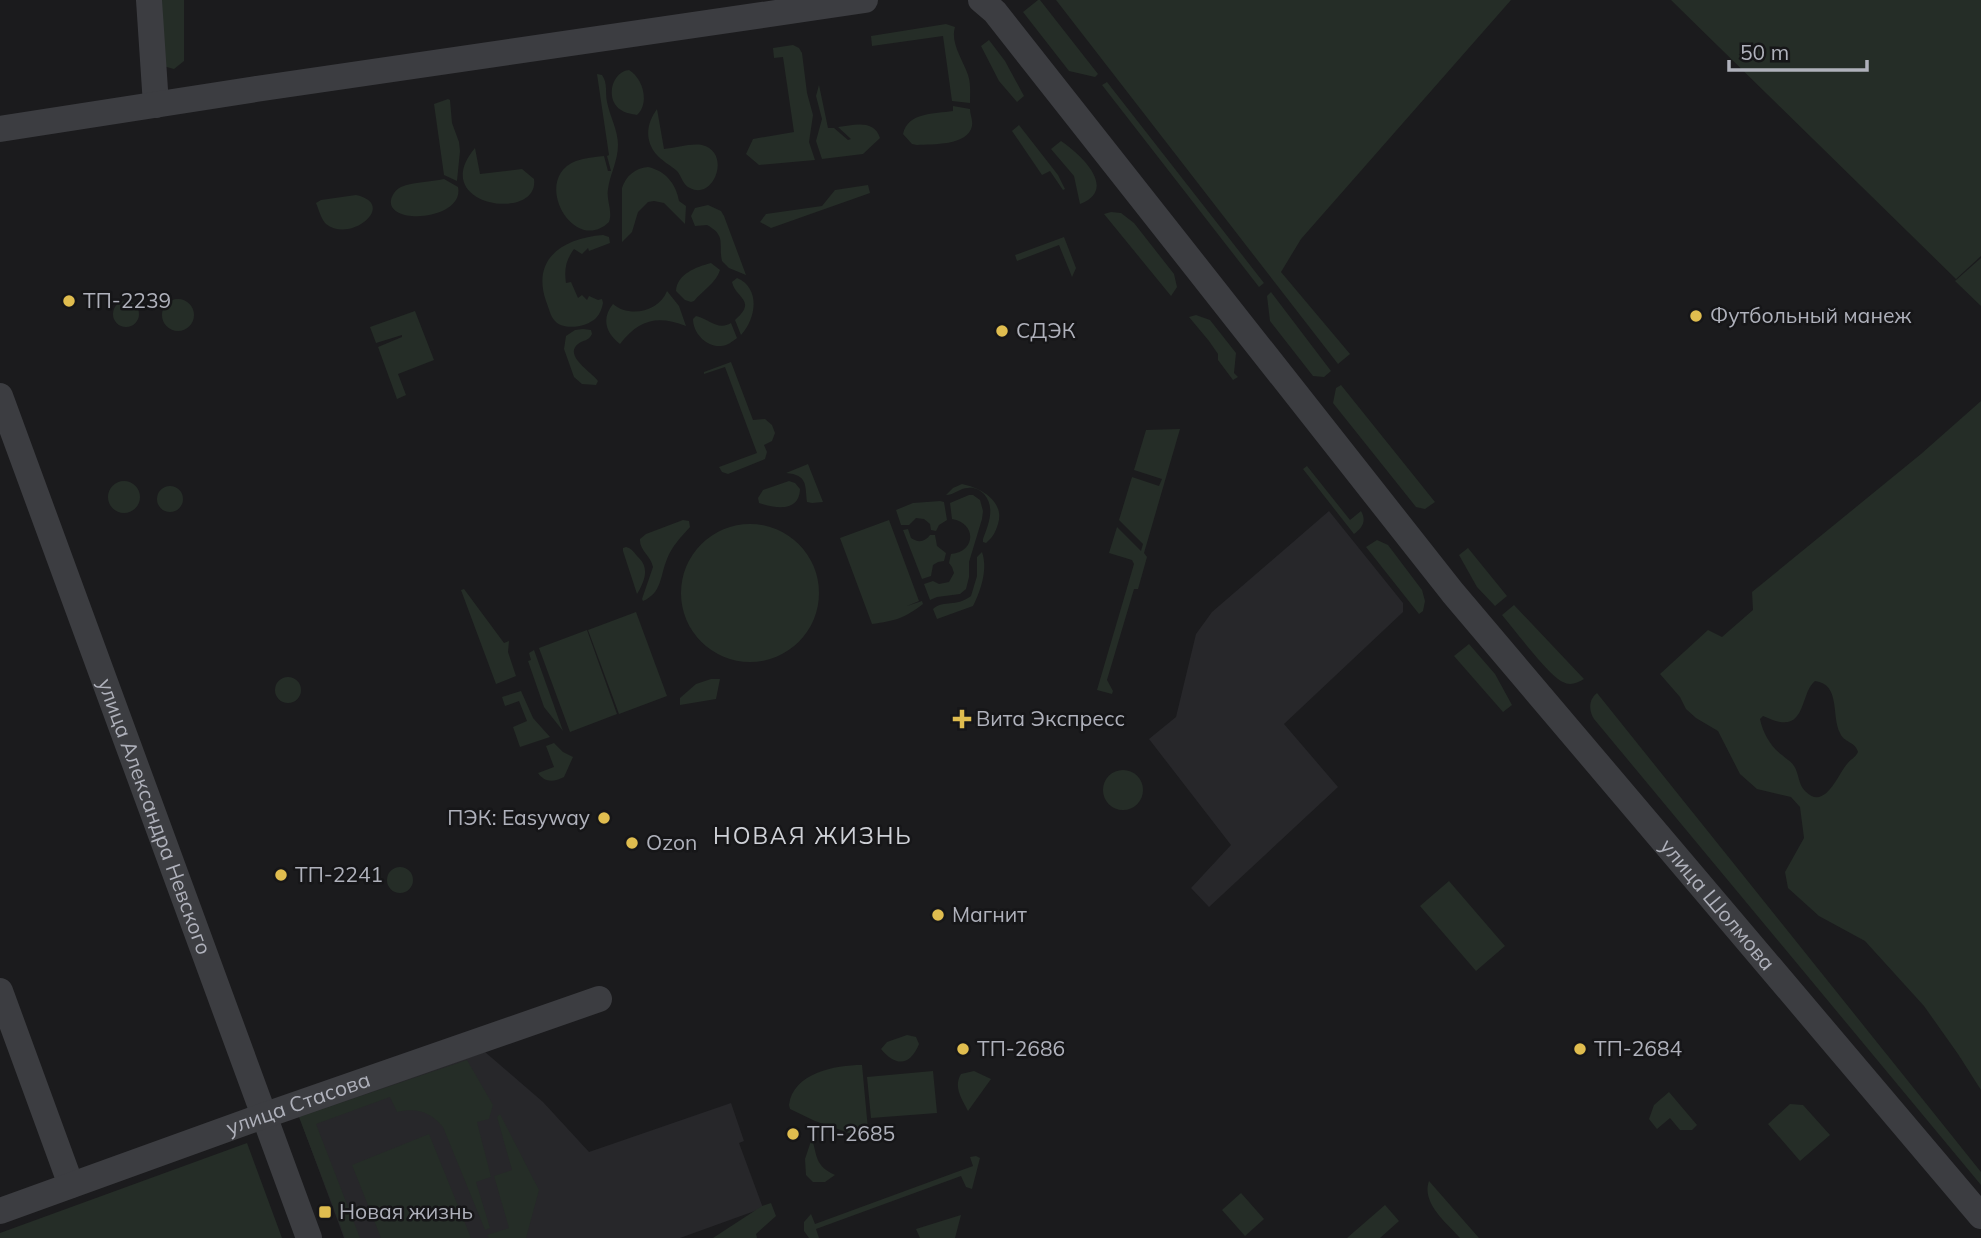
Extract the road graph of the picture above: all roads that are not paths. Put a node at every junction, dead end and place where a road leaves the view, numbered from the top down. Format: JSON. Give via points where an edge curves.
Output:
{"nodes":[{"id":1,"x":149,"y":0,"type":"edge"},
{"id":2,"x":865,"y":0,"type":"edge"},
{"id":3,"x":981,"y":0,"type":"edge"},
{"id":4,"x":156,"y":105,"type":"junction"},
{"id":5,"x":0,"y":129,"type":"edge"},
{"id":6,"x":0,"y":396,"type":"edge"},
{"id":7,"x":0,"y":991,"type":"edge"},
{"id":8,"x":599,"y":999,"type":"dead end"},
{"id":9,"x":263,"y":1116,"type":"junction"},
{"id":10,"x":71,"y":1185,"type":"junction"},
{"id":11,"x":0,"y":1211,"type":"edge"},
{"id":12,"x":1981,"y":1216,"type":"edge"},
{"id":13,"x":309,"y":1238,"type":"edge"}],
"edges":[{"from":1,"to":4,"type":"street"},
{"from":2,"to":4,"type":"street"},
{"from":3,"to":12,"type":"street","name":"улица Шолмова","via":[[1453,593]]},
{"from":4,"to":5,"type":"street"},
{"from":6,"to":9,"type":"street","name":"улица Александра Невского"},
{"from":7,"to":10,"type":"street"},
{"from":8,"to":9,"type":"street","name":"улица Стасова"},
{"from":9,"to":10,"type":"street","name":"улица Стасова"},
{"from":9,"to":13,"type":"street","name":"улица Александра Невского"},
{"from":10,"to":11,"type":"street","name":"улица Стасова"}]}
